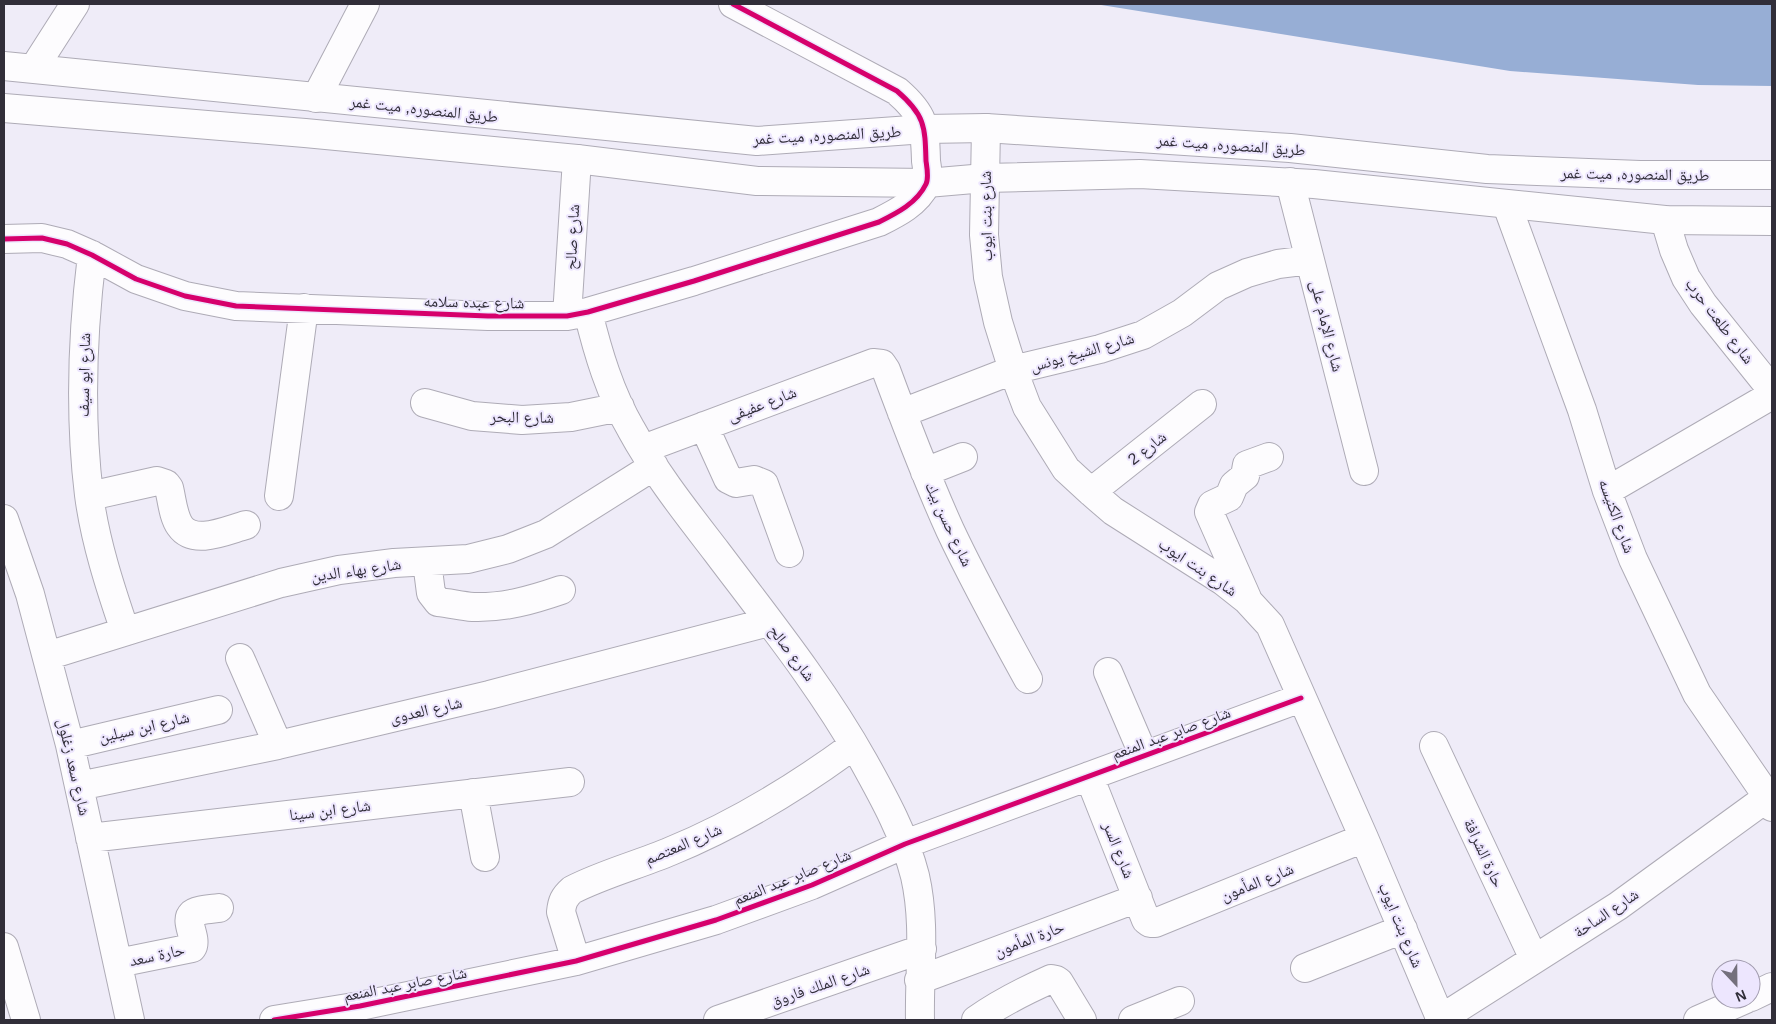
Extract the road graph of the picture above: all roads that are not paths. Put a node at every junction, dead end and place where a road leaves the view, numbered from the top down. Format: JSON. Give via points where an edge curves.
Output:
{"nodes":[{"id":1,"x":76,"y":4,"type":"edge"},
{"id":2,"x":365,"y":4,"type":"edge"},
{"id":3,"x":733,"y":4,"type":"edge"},
{"id":4,"x":4,"y":66,"type":"edge"},
{"id":5,"x":34,"y":68,"type":"junction"},
{"id":6,"x":316,"y":98,"type":"junction"},
{"id":7,"x":4,"y":108,"type":"edge"},
{"id":8,"x":986,"y":128,"type":"junction"},
{"id":9,"x":925,"y":129,"type":"junction"},
{"id":10,"x":577,"y":159,"type":"junction"},
{"id":11,"x":1772,"y":175,"type":"edge"},
{"id":12,"x":985,"y":178,"type":"junction"},
{"id":13,"x":1290,"y":182,"type":"junction"},
{"id":14,"x":927,"y":183,"type":"junction"},
{"id":15,"x":1507,"y":205,"type":"junction"},
{"id":16,"x":1665,"y":220,"type":"junction"},
{"id":17,"x":1772,"y":220,"type":"edge"},
{"id":18,"x":4,"y":239,"type":"edge"},
{"id":19,"x":92,"y":255,"type":"junction"},
{"id":20,"x":1310,"y":260,"type":"junction"},
{"id":21,"x":304,"y":308,"type":"junction"},
{"id":22,"x":578,"y":314,"type":"junction"},
{"id":23,"x":882,"y":364,"type":"joint"},
{"id":24,"x":1013,"y":370,"type":"junction"},
{"id":25,"x":1772,"y":390,"type":"edge"},
{"id":26,"x":1772,"y":395,"type":"edge"},
{"id":27,"x":424,"y":403,"type":"dead end"},
{"id":28,"x":1202,"y":404,"type":"dead end"},
{"id":29,"x":620,"y":407,"type":"junction"},
{"id":30,"x":902,"y":413,"type":"junction"},
{"id":31,"x":704,"y":426,"type":"junction"},
{"id":32,"x":964,"y":456,"type":"dead end"},
{"id":33,"x":1269,"y":457,"type":"dead end"},
{"id":34,"x":648,"y":458,"type":"junction"},
{"id":35,"x":1364,"y":471,"type":"dead end"},
{"id":36,"x":925,"y":472,"type":"junction"},
{"id":37,"x":1607,"y":491,"type":"junction"},
{"id":38,"x":1091,"y":492,"type":"junction"},
{"id":39,"x":90,"y":496,"type":"junction"},
{"id":40,"x":278,"y":496,"type":"dead end"},
{"id":41,"x":4,"y":519,"type":"edge"},
{"id":42,"x":246,"y":525,"type":"dead end"},
{"id":43,"x":789,"y":553,"type":"dead end"},
{"id":44,"x":427,"y":562,"type":"junction"},
{"id":45,"x":561,"y":590,"type":"dead end"},
{"id":46,"x":1247,"y":600,"type":"junction"},
{"id":47,"x":770,"y":622,"type":"junction"},
{"id":48,"x":125,"y":631,"type":"junction"},
{"id":49,"x":47,"y":656,"type":"junction"},
{"id":50,"x":240,"y":658,"type":"dead end"},
{"id":51,"x":1108,"y":672,"type":"dead end"},
{"id":52,"x":1028,"y":679,"type":"dead end"},
{"id":53,"x":1301,"y":698,"type":"junction"},
{"id":54,"x":218,"y":710,"type":"dead end"},
{"id":55,"x":70,"y":745,"type":"junction"},
{"id":56,"x":278,"y":745,"type":"junction"},
{"id":57,"x":854,"y":745,"type":"junction"},
{"id":58,"x":1434,"y":746,"type":"dead end"},
{"id":59,"x":1144,"y":756,"type":"junction"},
{"id":60,"x":1089,"y":776,"type":"junction"},
{"id":61,"x":570,"y":782,"type":"dead end"},
{"id":62,"x":79,"y":786,"type":"junction"},
{"id":63,"x":473,"y":793,"type":"junction"},
{"id":64,"x":1770,"y":799,"type":"edge"},
{"id":65,"x":90,"y":838,"type":"junction"},
{"id":66,"x":1364,"y":838,"type":"junction"},
{"id":67,"x":904,"y":844,"type":"junction"},
{"id":68,"x":485,"y":857,"type":"dead end"},
{"id":69,"x":1138,"y":898,"type":"junction"},
{"id":70,"x":219,"y":908,"type":"dead end"},
{"id":71,"x":1150,"y":923,"type":"joint"},
{"id":72,"x":1403,"y":929,"type":"junction"},
{"id":73,"x":4,"y":947,"type":"edge"},
{"id":74,"x":922,"y":950,"type":"junction"},
{"id":75,"x":1534,"y":959,"type":"junction"},
{"id":76,"x":576,"y":961,"type":"junction"},
{"id":77,"x":118,"y":963,"type":"junction"},
{"id":78,"x":1306,"y":968,"type":"dead end"},
{"id":79,"x":919,"y":980,"type":"junction"},
{"id":80,"x":1180,"y":1001,"type":"dead end"},
{"id":81,"x":1723,"y":1009,"type":"edge"},
{"id":82,"x":337,"y":1015,"type":"edge"},
{"id":83,"x":26,"y":1020,"type":"edge"},
{"id":84,"x":130,"y":1020,"type":"edge"},
{"id":85,"x":274,"y":1020,"type":"edge"},
{"id":86,"x":718,"y":1020,"type":"edge"},
{"id":87,"x":920,"y":1020,"type":"edge"},
{"id":88,"x":976,"y":1020,"type":"edge"},
{"id":89,"x":1082,"y":1020,"type":"edge"},
{"id":90,"x":1133,"y":1020,"type":"edge"},
{"id":91,"x":1440,"y":1020,"type":"edge"},
{"id":92,"x":1698,"y":1020,"type":"edge"}],
"edges":[{"from":1,"to":5,"type":"street"},
{"from":2,"to":6,"type":"street"},
{"from":3,"to":9,"type":"street","via":[[897,91],[918,112]]},
{"from":4,"to":5,"type":"street","name":"طريق المنصوره, ميت غمر"},
{"from":5,"to":6,"type":"street","name":"طريق المنصوره, ميت غمر"},
{"from":6,"to":9,"type":"street","name":"طريق المنصوره, ميت غمر","via":[[757,141]]},
{"from":7,"to":10,"type":"street","name":"طريق المنصوره, ميت غمر"},
{"from":8,"to":9,"type":"street","name":"طريق المنصوره, ميت غمر"},
{"from":8,"to":11,"type":"street","name":"طريق المنصوره, ميت غمر","via":[[1290,148],[1487,169],[1640,175]]},
{"from":8,"to":12,"type":"street","name":"شارع بنت ايوب"},
{"from":9,"to":14,"type":"street"},
{"from":10,"to":14,"type":"street","name":"طريق المنصوره, ميت غمر","via":[[757,181]]},
{"from":10,"to":22,"type":"street","name":"شارع صالح"},
{"from":12,"to":13,"type":"street","name":"طريق المنصوره, ميت غمر","via":[[1140,174]]},
{"from":12,"to":14,"type":"street","name":"طريق المنصوره, ميت غمر"},
{"from":12,"to":24,"type":"street","name":"شارع بنت ايوب","via":[[984,235],[988,277]]},
{"from":13,"to":15,"type":"street","name":"طريق المنصوره, ميت غمر"},
{"from":13,"to":20,"type":"street","name":"شارع الإمام على"},
{"from":14,"to":22,"type":"street","name":"شارع عبده سلامه","via":[[914,200],[879,222]]},
{"from":15,"to":16,"type":"street","name":"طريق المنصوره, ميت غمر"},
{"from":15,"to":37,"type":"street","name":"شارع الكنيسه","via":[[1582,410]]},
{"from":16,"to":17,"type":"street","name":"طريق المنصوره, ميت غمر"},
{"from":16,"to":25,"type":"street","name":"شارع طلعت حرب","via":[[1686,278]]},
{"from":18,"to":19,"type":"street","name":"شارع عبده سلامه","via":[[42,238]]},
{"from":19,"to":21,"type":"street","name":"شارع عبده سلامه","via":[[136,279],[185,296],[236,306]]},
{"from":19,"to":39,"type":"street","name":"شارع ابو سيف","via":[[82,376],[83,436]]},
{"from":20,"to":24,"type":"street","name":"شارع الشيخ يونس","via":[[1270,266],[1218,286],[1182,313],[1143,335]]},
{"from":20,"to":35,"type":"street","name":"شارع الإمام على"},
{"from":21,"to":22,"type":"street","name":"شارع عبده سلامه","via":[[488,316]]},
{"from":21,"to":40,"type":"street"},
{"from":22,"to":29,"type":"street","name":"شارع صالح"},
{"from":23,"to":30,"type":"street","name":"شارع حسن بيك"},
{"from":23,"to":31,"type":"street","name":"شارع عفيفى","via":[[873,362]]},
{"from":24,"to":30,"type":"street","name":"شارع الشيخ يونس"},
{"from":24,"to":38,"type":"street","name":"شارع بنت ايوب","via":[[1028,407],[1066,469]]},
{"from":26,"to":37,"type":"street"},
{"from":27,"to":29,"type":"street","name":"شارع البحر","via":[[472,416],[522,420],[571,417]]},
{"from":28,"to":38,"type":"street","name":"شارع 2"},
{"from":29,"to":34,"type":"street","name":"شارع صالح"},
{"from":30,"to":36,"type":"street","name":"شارع حسن بيك"},
{"from":31,"to":34,"type":"street","name":"شارع عفيفى"},
{"from":31,"to":43,"type":"street","via":[[728,479],[736,483],[754,480],[764,484]]},
{"from":32,"to":36,"type":"street"},
{"from":33,"to":46,"type":"street","via":[[1246,465],[1245,476],[1234,485],[1229,496],[1212,506],[1209,512]]},
{"from":34,"to":44,"type":"street","name":"شارع بهاء الدين","via":[[546,534],[508,549],[468,559]]},
{"from":34,"to":47,"type":"street","name":"شارع صالح"},
{"from":36,"to":52,"type":"street","name":"شارع حسن بيك","via":[[987,606]]},
{"from":37,"to":64,"type":"street","name":"شارع الكنيسه","via":[[1637,568],[1697,694]]},
{"from":38,"to":46,"type":"street","name":"شارع بنت ايوب","via":[[1113,511],[1223,581]]},
{"from":39,"to":42,"type":"street","via":[[157,480],[169,488],[177,520],[187,532],[202,536]]},
{"from":39,"to":48,"type":"street","name":"شارع ابو سيف","via":[[110,587]]},
{"from":41,"to":49,"type":"street","name":"شارع سعد زغلول"},
{"from":44,"to":45,"type":"street","via":[[431,593],[438,602],[472,607],[502,606]]},
{"from":44,"to":48,"type":"street","name":"شارع بهاء الدين","via":[[394,563],[320,574]]},
{"from":46,"to":53,"type":"street","name":"شارع بنت ايوب","via":[[1270,625]]},
{"from":47,"to":56,"type":"street","name":"شارع العدوى","via":[[489,695]]},
{"from":47,"to":57,"type":"street","name":"شارع صالح","via":[[828,702]]},
{"from":48,"to":49,"type":"street","name":"شارع بهاء الدين"},
{"from":49,"to":55,"type":"street","name":"شارع سعد زغلول"},
{"from":50,"to":56,"type":"street"},
{"from":51,"to":59,"type":"street"},
{"from":53,"to":59,"type":"street","name":"شارع صابر عبد المنعم"},
{"from":53,"to":66,"type":"street","name":"شارع بنت ايوب"},
{"from":54,"to":55,"type":"street","name":"شارع ابن سيلين"},
{"from":55,"to":62,"type":"street","name":"شارع سعد زغلول"},
{"from":56,"to":62,"type":"street","name":"شارع العدوى"},
{"from":57,"to":67,"type":"street","name":"شارع صالح","via":[[876,783]]},
{"from":57,"to":76,"type":"street","name":"شارع المعتصم","via":[[812,776],[720,830],[572,890],[560,912]]},
{"from":58,"to":75,"type":"street","name":"حارة الشرافة"},
{"from":59,"to":60,"type":"street","name":"شارع صابر عبد المنعم"},
{"from":60,"to":67,"type":"street","name":"شارع صابر عبد المنعم"},
{"from":60,"to":69,"type":"street","name":"شارع السر"},
{"from":61,"to":63,"type":"street","name":"شارع ابن سينا"},
{"from":62,"to":65,"type":"street","name":"شارع سعد زغلول"},
{"from":63,"to":65,"type":"street","name":"شارع ابن سينا"},
{"from":63,"to":68,"type":"street"},
{"from":64,"to":75,"type":"street","name":"شارع الساحة","via":[[1618,906]]},
{"from":65,"to":77,"type":"street","name":"شارع سعد زغلول"},
{"from":66,"to":71,"type":"street","name":"شارع المأمون"},
{"from":66,"to":72,"type":"street","name":"شارع بنت ايوب"},
{"from":67,"to":74,"type":"street","name":"شارع صالح","via":[[920,907]]},
{"from":67,"to":76,"type":"street","name":"شارع صابر عبد المنعم","via":[[812,885],[716,920]]},
{"from":69,"to":71,"type":"street","name":"شارع السر"},
{"from":69,"to":79,"type":"street","name":"حارة المأمون"},
{"from":70,"to":77,"type":"street","name":"حارة سعد","via":[[191,915],[192,948]]},
{"from":72,"to":78,"type":"street"},
{"from":72,"to":91,"type":"street","name":"شارع بنت ايوب"},
{"from":73,"to":83,"type":"street"},
{"from":74,"to":79,"type":"street","name":"شارع صالح"},
{"from":74,"to":86,"type":"street","name":"شارع الملك فاروق"},
{"from":75,"to":91,"type":"street","name":"شارع الساحة"},
{"from":76,"to":82,"type":"street","name":"شارع صابر عبد المنعم"},
{"from":77,"to":84,"type":"street","name":"شارع سعد زغلول"},
{"from":79,"to":87,"type":"street","name":"شارع صالح"},
{"from":80,"to":90,"type":"street"},
{"from":81,"to":92,"type":"street"},
{"from":82,"to":85,"type":"street","name":"شارع صابر عبد المنعم"},
{"from":88,"to":89,"type":"street","via":[[1017,994],[1051,979],[1056,980]]}]}
